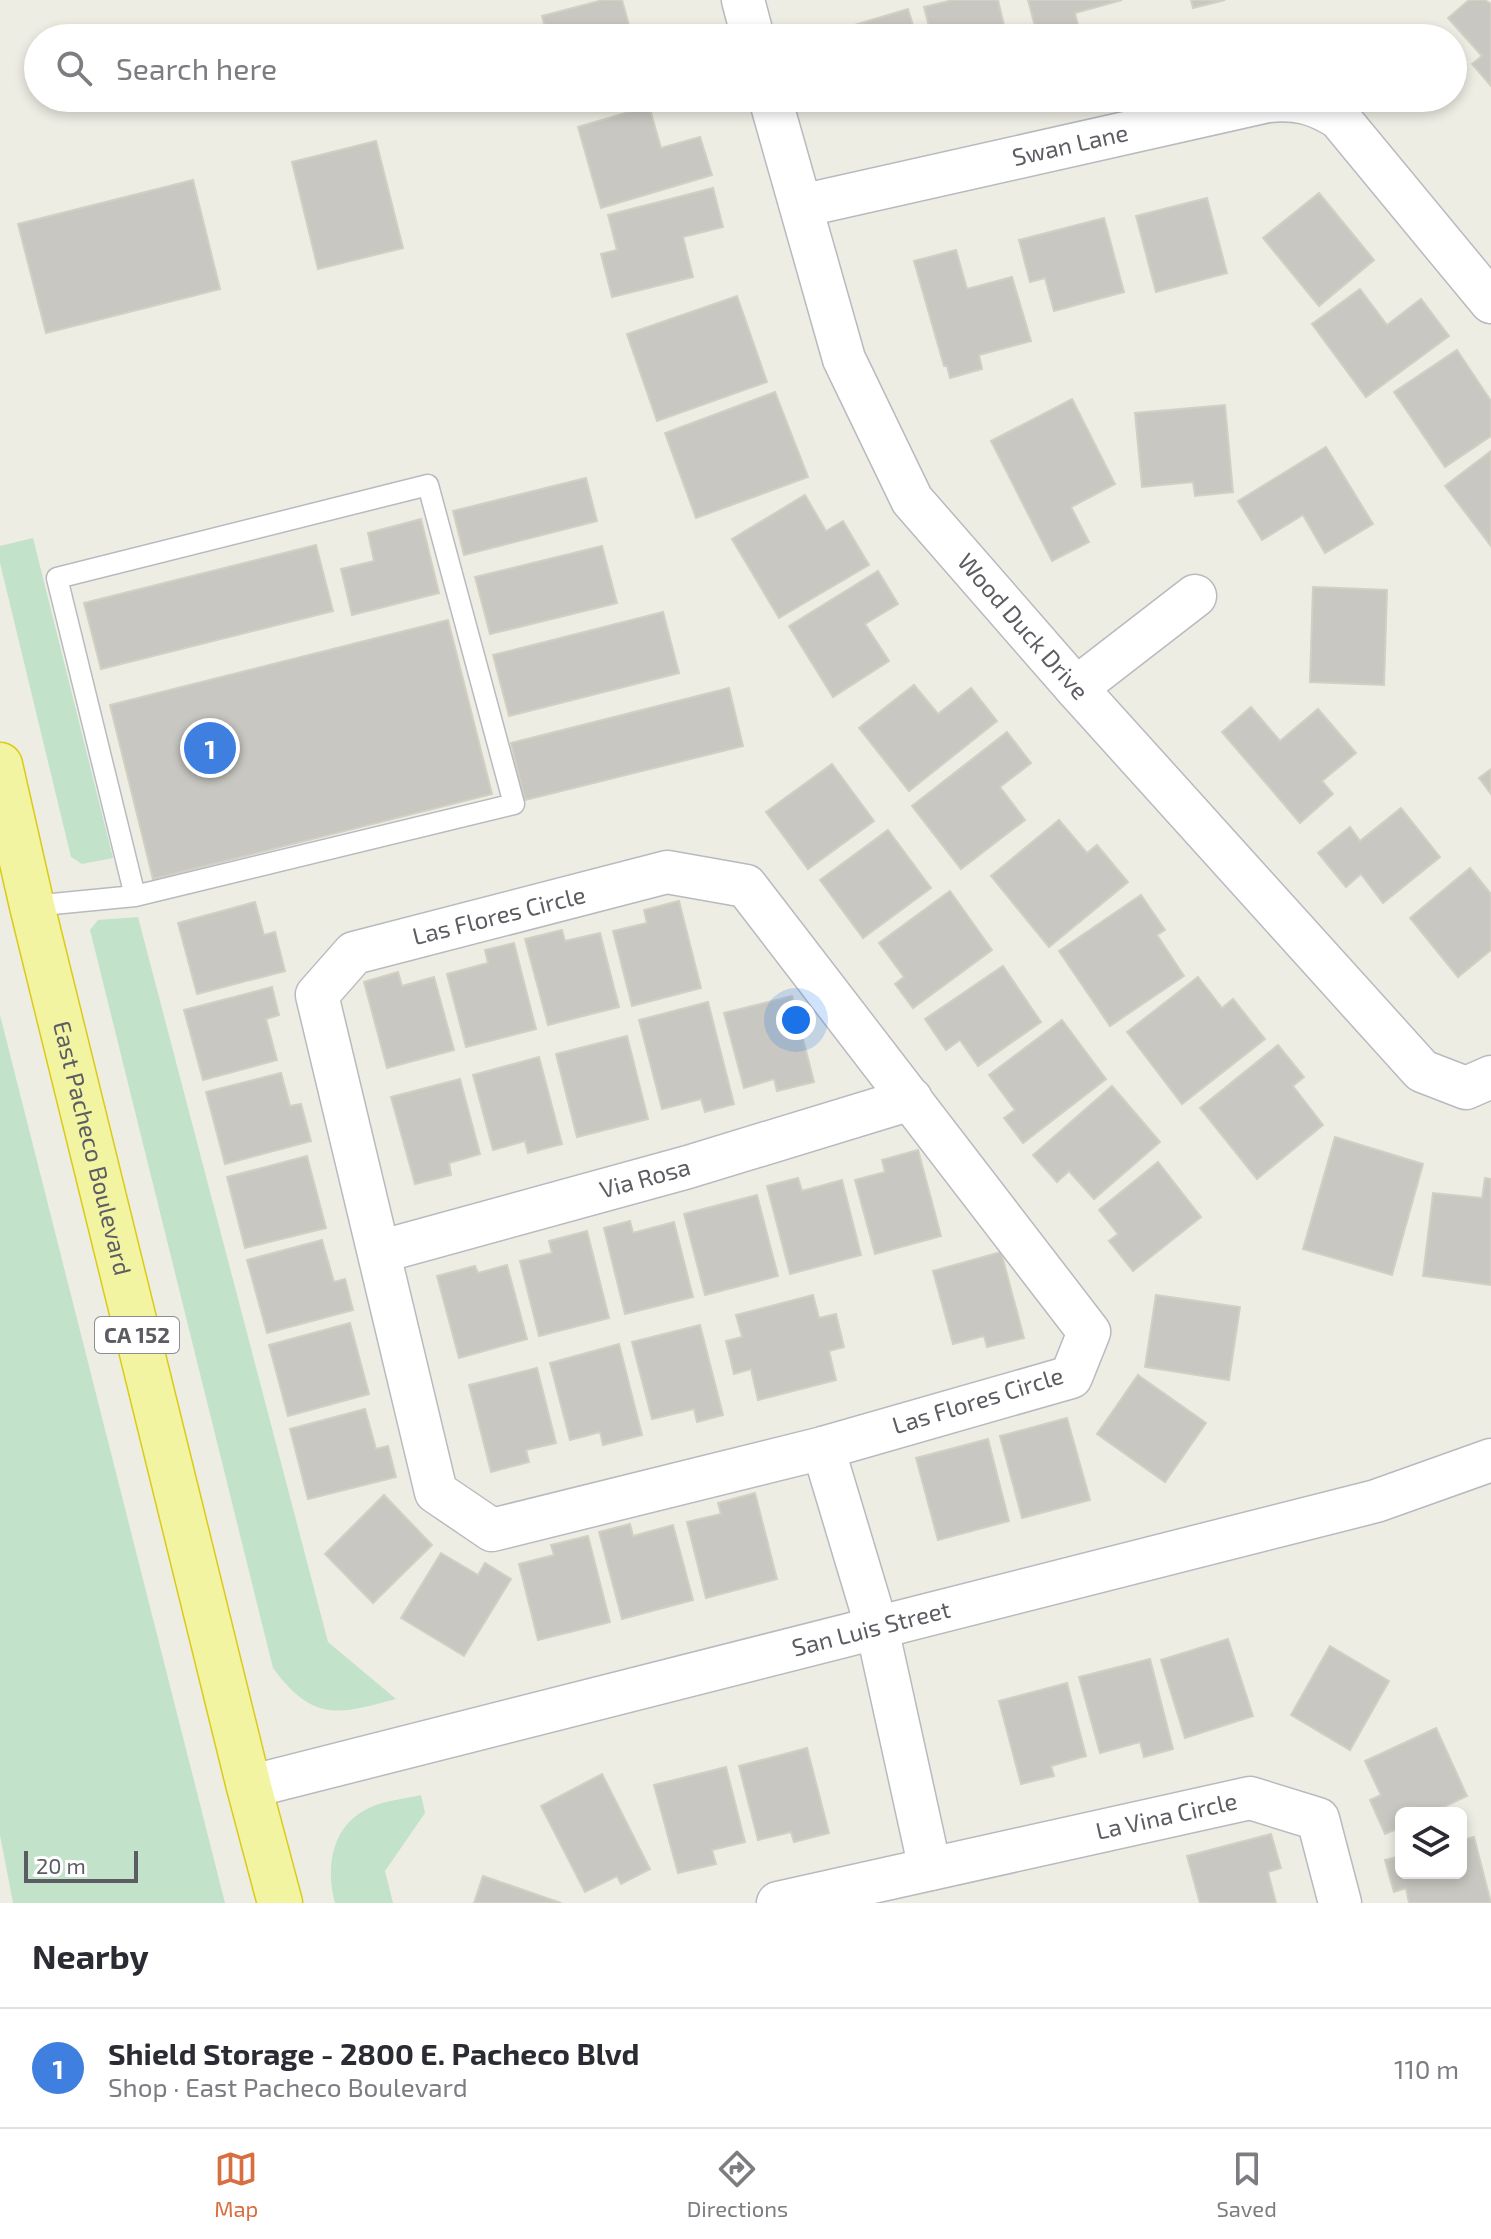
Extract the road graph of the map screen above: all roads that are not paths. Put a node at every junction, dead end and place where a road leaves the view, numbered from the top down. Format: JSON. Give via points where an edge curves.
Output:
{"nodes":[{"id":1,"x":743,"y":0,"type":"edge"},
{"id":2,"x":749,"y":24,"type":"edge"},
{"id":3,"x":774,"y":112,"type":"edge"},
{"id":4,"x":1218,"y":112,"type":"edge"},
{"id":5,"x":1329,"y":112,"type":"edge"},
{"id":6,"x":801,"y":206,"type":"junction"},
{"id":7,"x":1491,"y":302,"type":"edge"},
{"id":8,"x":1195,"y":596,"type":"dead end"},
{"id":9,"x":1076,"y":688,"type":"junction"},
{"id":10,"x":0,"y":765,"type":"edge"},
{"id":11,"x":135,"y":896,"type":"junction"},
{"id":12,"x":32,"y":906,"type":"junction"},
{"id":13,"x":1491,"y":1077,"type":"edge"},
{"id":14,"x":911,"y":1099,"type":"junction"},
{"id":15,"x":379,"y":1252,"type":"junction"},
{"id":16,"x":823,"y":1448,"type":"junction"},
{"id":17,"x":1491,"y":1460,"type":"edge"},
{"id":18,"x":877,"y":1628,"type":"junction"},
{"id":19,"x":249,"y":1787,"type":"junction"},
{"id":20,"x":930,"y":1869,"type":"junction"},
{"id":21,"x":280,"y":1903,"type":"edge"},
{"id":22,"x":778,"y":1903,"type":"edge"},
{"id":23,"x":1340,"y":1903,"type":"edge"}],
"edges":[{"from":1,"to":2,"type":"street"},
{"from":3,"to":6,"type":"street","name":"Wood Duck Drive"},
{"from":4,"to":6,"type":"street","name":"Swan Lane"},
{"from":5,"to":7,"type":"street","name":"Swan Lane"},
{"from":6,"to":9,"type":"street","name":"Wood Duck Drive","via":[[844,359],[912,500]]},
{"from":8,"to":9,"type":"street"},
{"from":9,"to":13,"type":"street","name":"Wood Duck Drive","via":[[1422,1071],[1466,1088]]},
{"from":10,"to":12,"type":"highway","name":"East Pacheco Boulevard","number":"CA 152"},
{"from":11,"to":11,"type":"lane","via":[[514,804],[428,485],[57,578]]},
{"from":11,"to":12,"type":"lane"},
{"from":12,"to":19,"type":"highway","name":"East Pacheco Boulevard","number":"CA 152"},
{"from":14,"to":15,"type":"street","name":"Via Rosa"},
{"from":14,"to":15,"type":"street","name":"Las Flores Circle","via":[[746,886],[667,872],[354,953],[317,995]]},
{"from":14,"to":16,"type":"street","name":"Las Flores Circle","via":[[1089,1332],[1071,1377]]},
{"from":15,"to":16,"type":"street","name":"Las Flores Circle","via":[[436,1492],[492,1530]]},
{"from":16,"to":18,"type":"street"},
{"from":17,"to":18,"type":"street","name":"San Luis Street","via":[[1376,1501]]},
{"from":18,"to":19,"type":"street","name":"San Luis Street"},
{"from":18,"to":20,"type":"street"},
{"from":19,"to":21,"type":"highway","name":"East Pacheco Boulevard","number":"CA 152"},
{"from":20,"to":22,"type":"street","name":"La Vina Circle"},
{"from":20,"to":23,"type":"street","name":"La Vina Circle","via":[[1250,1798],[1318,1819]]}]}
